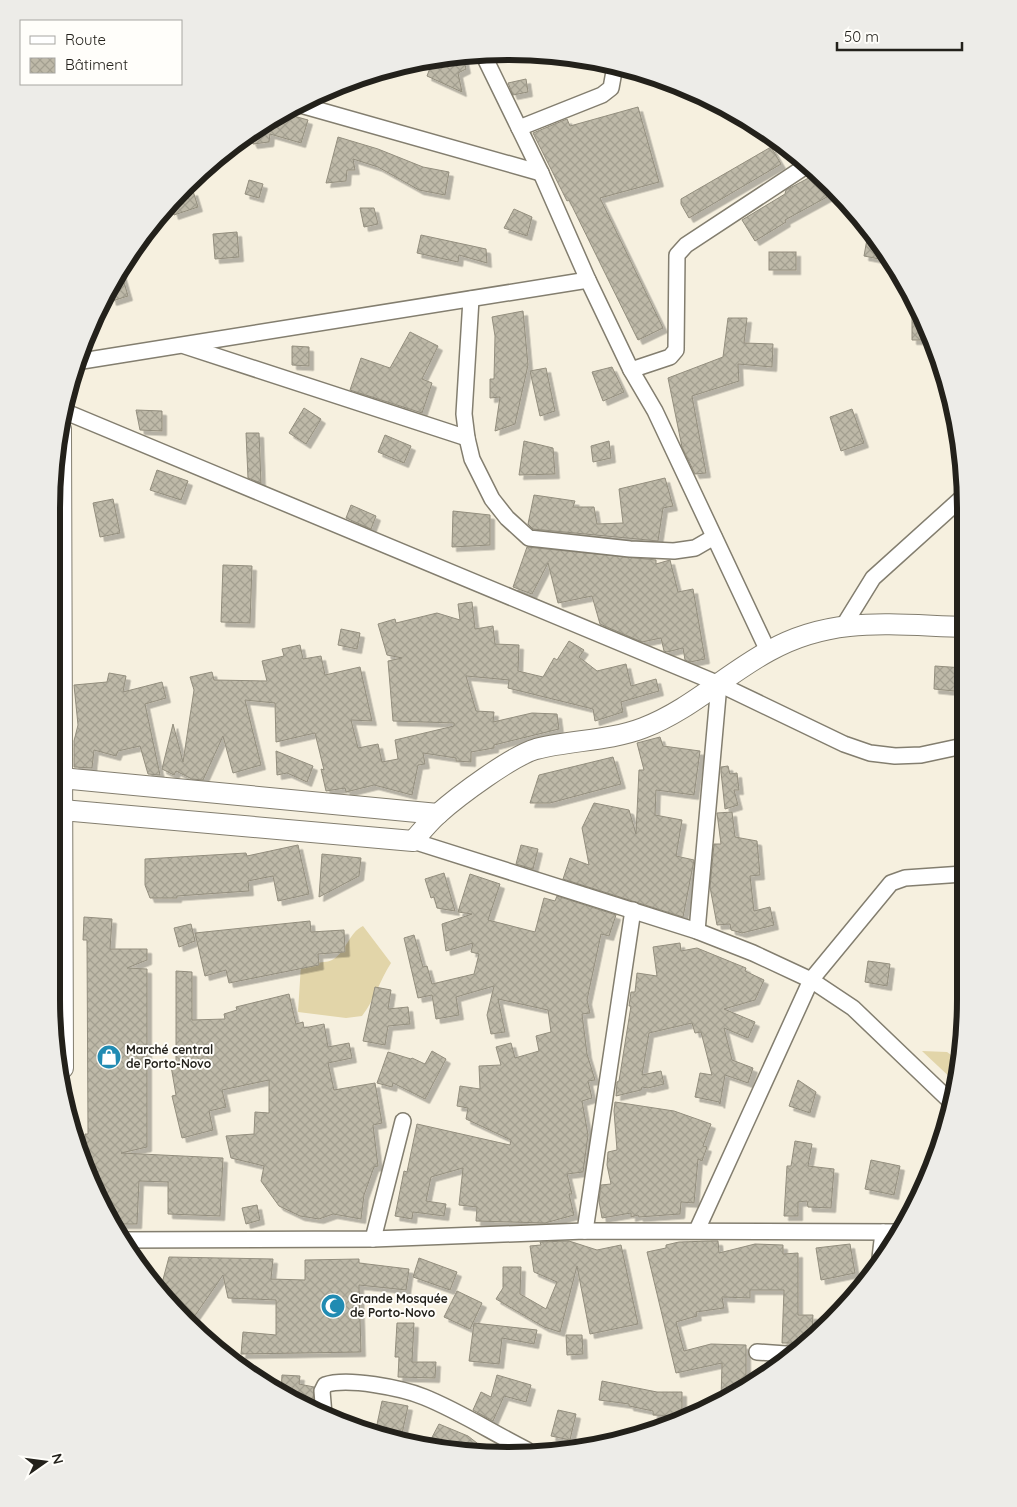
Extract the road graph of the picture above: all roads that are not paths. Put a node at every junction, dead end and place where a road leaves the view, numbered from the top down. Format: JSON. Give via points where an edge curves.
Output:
{"nodes":[{"id":1,"x":486,"y":61,"type":"edge"},
{"id":2,"x":614,"y":73,"type":"edge"},
{"id":3,"x":308,"y":107,"type":"edge"},
{"id":4,"x":519,"y":128,"type":"junction"},
{"id":5,"x":802,"y":169,"type":"edge"},
{"id":6,"x":541,"y":172,"type":"junction"},
{"id":7,"x":588,"y":280,"type":"junction"},
{"id":8,"x":471,"y":299,"type":"junction"},
{"id":9,"x":183,"y":345,"type":"junction"},
{"id":10,"x":85,"y":360,"type":"edge"},
{"id":11,"x":631,"y":370,"type":"junction"},
{"id":12,"x":70,"y":414,"type":"edge"},
{"id":13,"x":467,"y":438,"type":"junction"},
{"id":14,"x":957,"y":502,"type":"edge"},
{"id":15,"x":714,"y":537,"type":"junction"},
{"id":16,"x":844,"y":625,"type":"junction"},
{"id":17,"x":957,"y":627,"type":"edge"},
{"id":18,"x":768,"y":651,"type":"junction"},
{"id":19,"x":719,"y":684,"type":"junction"},
{"id":20,"x":957,"y":747,"type":"edge"},
{"id":21,"x":60,"y":778,"type":"edge"},
{"id":22,"x":60,"y":797,"type":"edge"},
{"id":23,"x":62,"y":810,"type":"junction"},
{"id":24,"x":438,"y":814,"type":"junction"},
{"id":25,"x":412,"y":841,"type":"junction"},
{"id":26,"x":957,"y":874,"type":"edge"},
{"id":27,"x":633,"y":910,"type":"junction"},
{"id":28,"x":697,"y":931,"type":"junction"},
{"id":29,"x":811,"y":980,"type":"junction"},
{"id":30,"x":63,"y":1047,"type":"edge"},
{"id":31,"x":946,"y":1097,"type":"edge"},
{"id":32,"x":403,"y":1121,"type":"dead end"},
{"id":33,"x":585,"y":1230,"type":"junction"},
{"id":34,"x":697,"y":1230,"type":"junction"},
{"id":35,"x":890,"y":1232,"type":"edge"},
{"id":36,"x":373,"y":1238,"type":"junction"},
{"id":37,"x":131,"y":1240,"type":"edge"},
{"id":38,"x":757,"y":1352,"type":"dead end"},
{"id":39,"x":782,"y":1354,"type":"edge"},
{"id":40,"x":323,"y":1407,"type":"edge"},
{"id":41,"x":520,"y":1447,"type":"edge"}],
"edges":[{"from":1,"to":4,"type":"street"},
{"from":2,"to":4,"type":"street","via":[[611,88],[602,95]]},
{"from":3,"to":6,"type":"street"},
{"from":4,"to":6,"type":"street"},
{"from":5,"to":11,"type":"street","via":[[677,255],[676,350],[670,357]]},
{"from":6,"to":7,"type":"street"},
{"from":7,"to":8,"type":"street"},
{"from":7,"to":11,"type":"street"},
{"from":8,"to":9,"type":"street"},
{"from":8,"to":13,"type":"street","via":[[464,414]]},
{"from":9,"to":10,"type":"street"},
{"from":9,"to":13,"type":"street"},
{"from":11,"to":15,"type":"street","via":[[655,411]]},
{"from":12,"to":19,"type":"street"},
{"from":13,"to":15,"type":"street","via":[[472,459],[492,499],[529,538],[674,551],[695,548]]},
{"from":14,"to":16,"type":"street","via":[[873,578]]},
{"from":15,"to":18,"type":"street"},
{"from":16,"to":17,"type":"street"},
{"from":16,"to":18,"type":"street","via":[[820,629]]},
{"from":18,"to":19,"type":"street"},
{"from":19,"to":20,"type":"street","via":[[844,744],[870,753],[921,755]]},
{"from":19,"to":24,"type":"street","via":[[682,709],[643,728],[536,749],[519,756]]},
{"from":19,"to":28,"type":"street"},
{"from":21,"to":24,"type":"street"},
{"from":22,"to":23,"type":"street"},
{"from":23,"to":25,"type":"street"},
{"from":23,"to":30,"type":"street"},
{"from":24,"to":25,"type":"street"},
{"from":25,"to":27,"type":"street"},
{"from":26,"to":29,"type":"street","via":[[905,878],[891,883]]},
{"from":27,"to":28,"type":"street"},
{"from":27,"to":33,"type":"street"},
{"from":28,"to":29,"type":"street"},
{"from":29,"to":31,"type":"street","via":[[852,1008]]},
{"from":29,"to":34,"type":"street"},
{"from":32,"to":36,"type":"street"},
{"from":33,"to":34,"type":"street"},
{"from":33,"to":36,"type":"street"},
{"from":34,"to":35,"type":"street"},
{"from":36,"to":37,"type":"street"},
{"from":38,"to":39,"type":"street"},
{"from":40,"to":41,"type":"street","via":[[325,1385],[335,1381],[363,1383],[423,1397]]}]}
